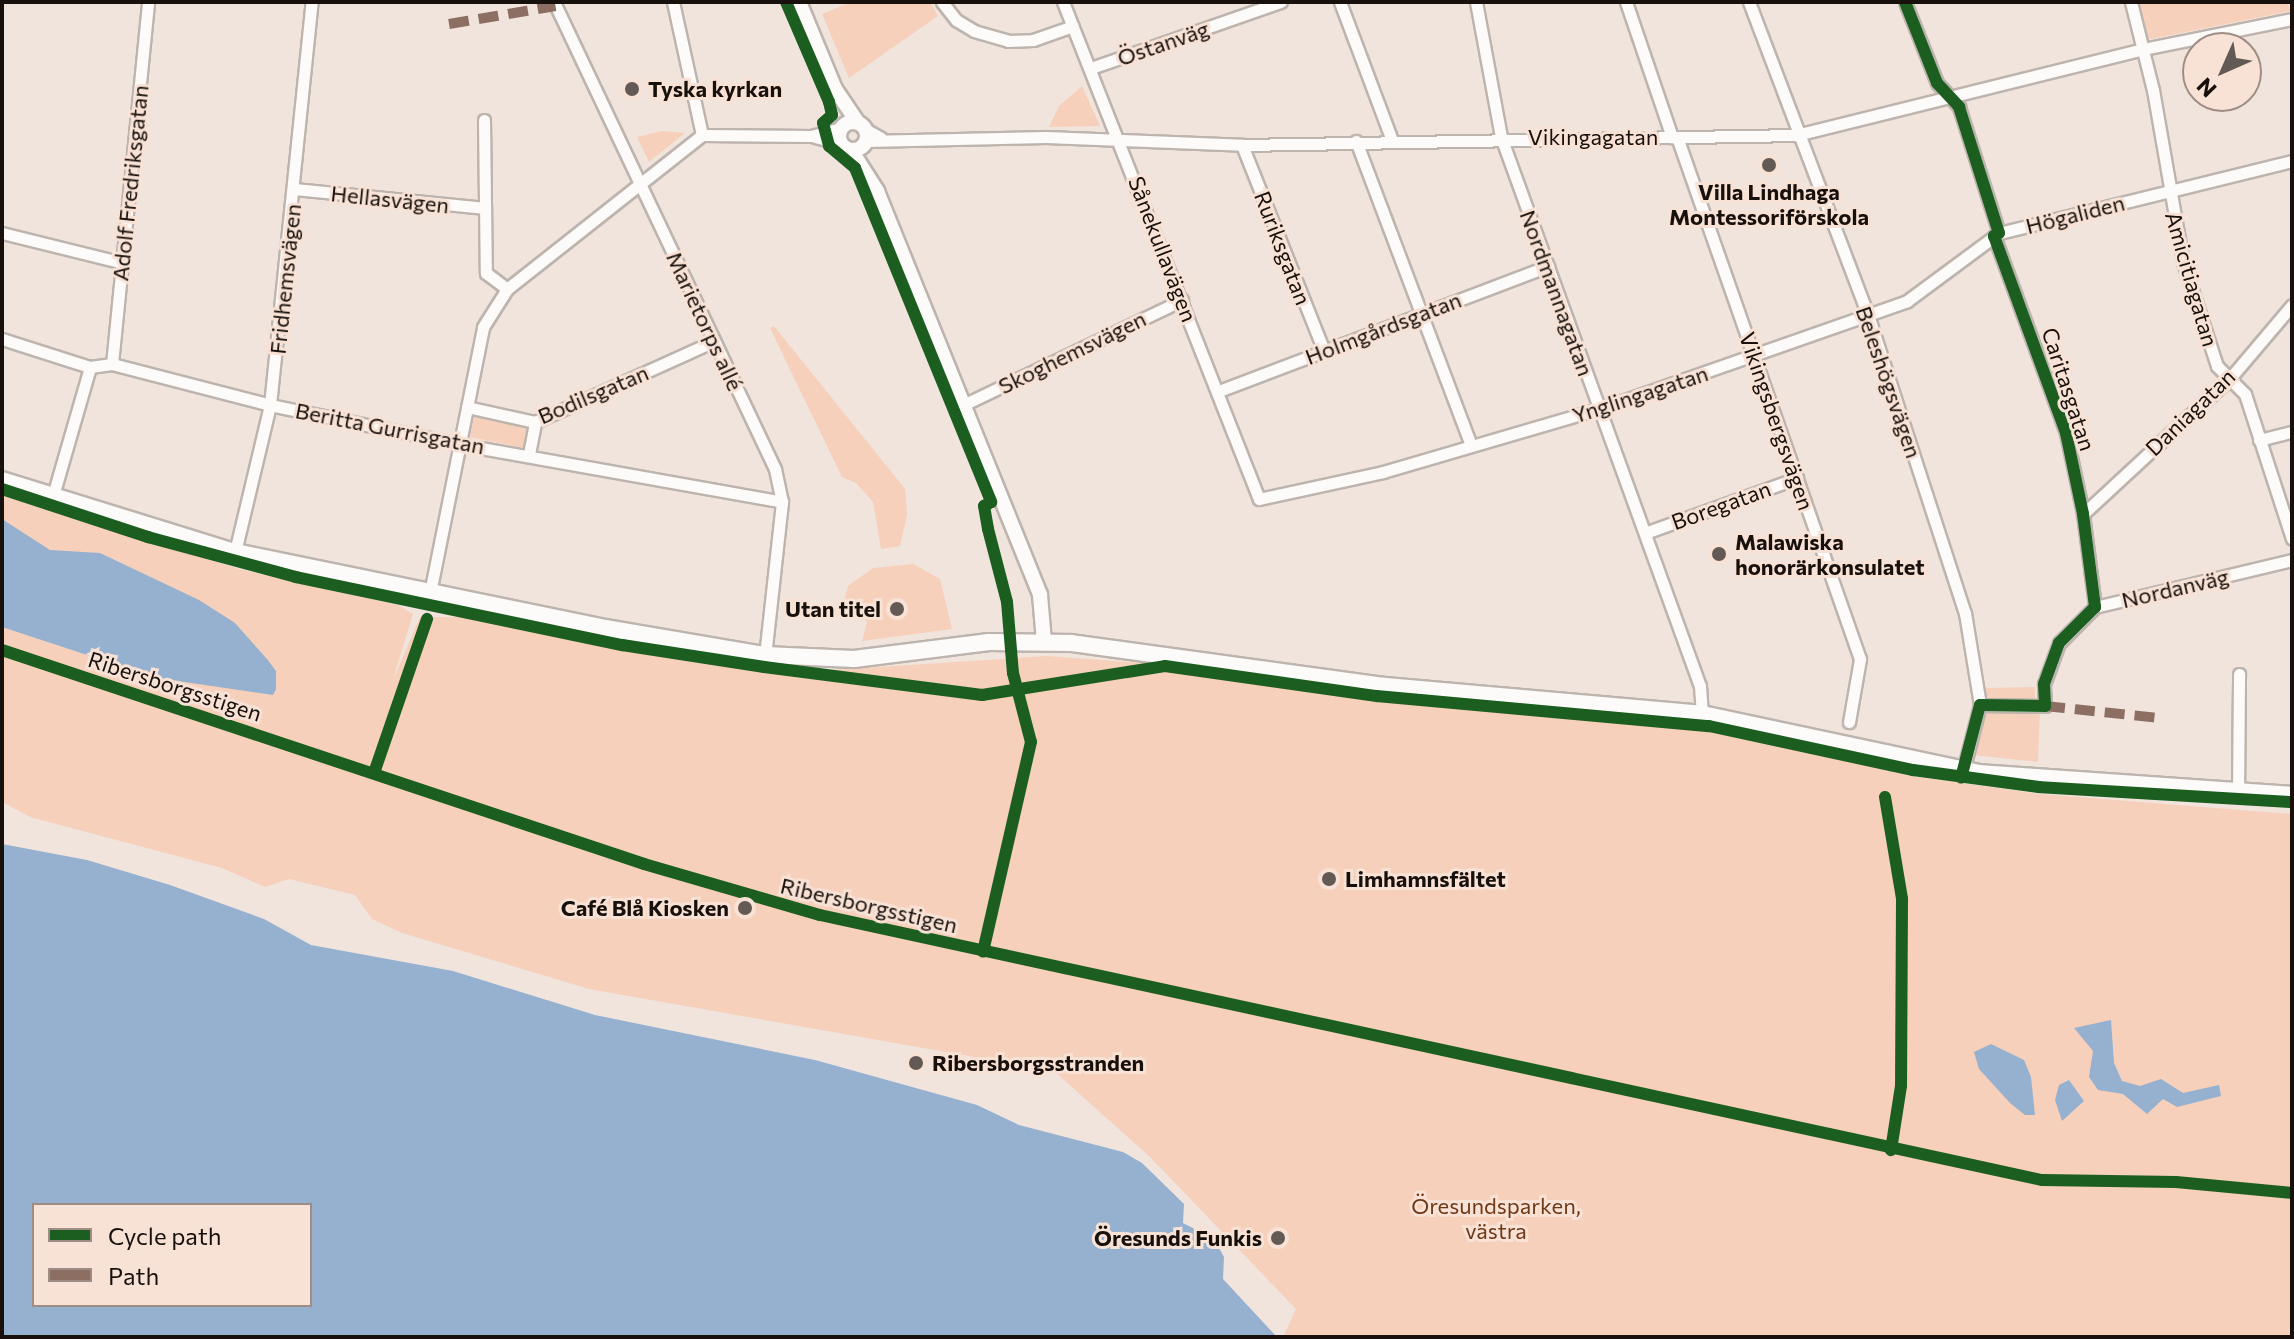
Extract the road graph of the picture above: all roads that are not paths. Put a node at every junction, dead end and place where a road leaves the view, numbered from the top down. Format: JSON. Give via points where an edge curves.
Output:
{"nodes":[{"id":1,"x":148,"y":2,"type":"edge"},
{"id":2,"x":312,"y":2,"type":"edge"},
{"id":3,"x":554,"y":2,"type":"edge"},
{"id":4,"x":673,"y":2,"type":"edge"},
{"id":5,"x":799,"y":2,"type":"edge"},
{"id":6,"x":942,"y":2,"type":"edge"},
{"id":7,"x":1063,"y":2,"type":"edge"},
{"id":8,"x":1281,"y":2,"type":"edge"},
{"id":9,"x":1340,"y":2,"type":"edge"},
{"id":10,"x":1476,"y":2,"type":"edge"},
{"id":11,"x":1626,"y":2,"type":"edge"},
{"id":12,"x":1749,"y":2,"type":"edge"},
{"id":13,"x":1905,"y":2,"type":"edge"},
{"id":14,"x":2131,"y":2,"type":"edge"},
{"id":15,"x":2292,"y":19,"type":"edge"},
{"id":16,"x":1073,"y":26,"type":"junction"},
{"id":17,"x":2143,"y":49,"type":"junction"},
{"id":18,"x":1091,"y":68,"type":"junction"},
{"id":19,"x":835,"y":89,"type":"junction"},
{"id":20,"x":1948,"y":95,"type":"junction"},
{"id":21,"x":484,"y":120,"type":"dead end"},
{"id":22,"x":841,"y":128,"type":"junction"},
{"id":23,"x":864,"y":134,"type":"junction"},
{"id":24,"x":702,"y":135,"type":"junction"},
{"id":25,"x":1796,"y":135,"type":"junction"},
{"id":26,"x":811,"y":136,"type":"junction"},
{"id":27,"x":1501,"y":137,"type":"junction"},
{"id":28,"x":1674,"y":137,"type":"junction"},
{"id":29,"x":1121,"y":139,"type":"junction"},
{"id":30,"x":1392,"y":140,"type":"junction"},
{"id":31,"x":1356,"y":141,"type":"junction"},
{"id":32,"x":1242,"y":145,"type":"junction"},
{"id":33,"x":846,"y":147,"type":"junction"},
{"id":34,"x":2292,"y":161,"type":"edge"},
{"id":35,"x":641,"y":184,"type":"junction"},
{"id":36,"x":295,"y":189,"type":"junction"},
{"id":37,"x":877,"y":191,"type":"junction"},
{"id":38,"x":2168,"y":192,"type":"junction"},
{"id":39,"x":485,"y":208,"type":"junction"},
{"id":40,"x":2,"y":233,"type":"edge"},
{"id":41,"x":1996,"y":234,"type":"junction"},
{"id":42,"x":123,"y":263,"type":"junction"},
{"id":43,"x":1548,"y":266,"type":"junction"},
{"id":44,"x":507,"y":289,"type":"junction"},
{"id":45,"x":1182,"y":300,"type":"junction"},
{"id":46,"x":2292,"y":305,"type":"edge"},
{"id":47,"x":1423,"y":313,"type":"junction"},
{"id":48,"x":1868,"y":315,"type":"junction"},
{"id":49,"x":2,"y":339,"type":"edge"},
{"id":50,"x":714,"y":341,"type":"junction"},
{"id":51,"x":1324,"y":351,"type":"junction"},
{"id":52,"x":1754,"y":355,"type":"junction"},
{"id":53,"x":112,"y":364,"type":"junction"},
{"id":54,"x":90,"y":367,"type":"junction"},
{"id":55,"x":2231,"y":377,"type":"junction"},
{"id":56,"x":1219,"y":391,"type":"junction"},
{"id":57,"x":270,"y":405,"type":"junction"},
{"id":58,"x":963,"y":405,"type":"junction"},
{"id":59,"x":467,"y":407,"type":"junction"},
{"id":60,"x":1599,"y":409,"type":"junction"},
{"id":61,"x":535,"y":422,"type":"junction"},
{"id":62,"x":2292,"y":432,"type":"edge"},
{"id":63,"x":2259,"y":440,"type":"junction"},
{"id":64,"x":458,"y":444,"type":"junction"},
{"id":65,"x":1471,"y":445,"type":"junction"},
{"id":66,"x":529,"y":454,"type":"junction"},
{"id":67,"x":1797,"y":478,"type":"junction"},
{"id":68,"x":2,"y":480,"type":"edge"},
{"id":69,"x":52,"y":499,"type":"junction"},
{"id":70,"x":1259,"y":499,"type":"joint"},
{"id":71,"x":782,"y":502,"type":"junction"},
{"id":72,"x":2083,"y":514,"type":"junction"},
{"id":73,"x":1645,"y":533,"type":"junction"},
{"id":74,"x":2292,"y":539,"type":"edge"},
{"id":75,"x":235,"y":552,"type":"junction"},
{"id":76,"x":2292,"y":560,"type":"edge"},
{"id":77,"x":430,"y":593,"type":"junction"},
{"id":78,"x":2095,"y":607,"type":"junction"},
{"id":79,"x":1044,"y":642,"type":"junction"},
{"id":80,"x":765,"y":655,"type":"junction"},
{"id":81,"x":2239,"y":674,"type":"dead end"},
{"id":82,"x":1980,"y":705,"type":"junction"},
{"id":83,"x":1702,"y":714,"type":"junction"},
{"id":84,"x":1849,"y":722,"type":"dead end"},
{"id":85,"x":1963,"y":771,"type":"junction"},
{"id":86,"x":2238,"y":795,"type":"junction"},
{"id":87,"x":2292,"y":795,"type":"edge"}],
"edges":[{"from":1,"to":42,"type":"street","name":"Adolf Fredriksgatan"},
{"from":2,"to":36,"type":"street","name":"Fridhemsvägen"},
{"from":3,"to":35,"type":"street","name":"Marietorps allé"},
{"from":4,"to":24,"type":"street"},
{"from":5,"to":19,"type":"street"},
{"from":6,"to":16,"type":"street","via":[[974,31],[1008,41],[1033,40]]},
{"from":7,"to":16,"type":"street","name":"Sånekullavägen"},
{"from":8,"to":18,"type":"street","name":"Östanväg"},
{"from":9,"to":30,"type":"street"},
{"from":10,"to":27,"type":"street","name":"Nordmannagatan"},
{"from":11,"to":28,"type":"street","name":"Vikingsbergsvägen"},
{"from":12,"to":25,"type":"street","name":"Beleshögsvägen"},
{"from":13,"to":20,"type":"street","name":"Caritasgatan","via":[[1937,83]]},
{"from":14,"to":17,"type":"street","name":"Amicitiagatan"},
{"from":15,"to":17,"type":"street","name":"Vikingagatan"},
{"from":16,"to":18,"type":"street","name":"Sånekullavägen"},
{"from":17,"to":20,"type":"street","name":"Vikingagatan"},
{"from":17,"to":38,"type":"street","name":"Amicitiagatan"},
{"from":18,"to":29,"type":"street","name":"Sånekullavägen"},
{"from":19,"to":22,"type":"street"},
{"from":19,"to":23,"type":"street"},
{"from":20,"to":25,"type":"street","name":"Vikingagatan"},
{"from":20,"to":41,"type":"street","name":"Caritasgatan","via":[[1959,107]]},
{"from":21,"to":39,"type":"street"},
{"from":22,"to":23,"type":"street"},
{"from":22,"to":26,"type":"street"},
{"from":22,"to":33,"type":"street"},
{"from":23,"to":29,"type":"street","name":"Vikingagatan"},
{"from":23,"to":33,"type":"street"},
{"from":23,"to":37,"type":"street"},
{"from":24,"to":26,"type":"street"},
{"from":24,"to":35,"type":"street"},
{"from":25,"to":28,"type":"street","name":"Vikingagatan"},
{"from":25,"to":48,"type":"street","name":"Beleshögsvägen"},
{"from":26,"to":33,"type":"street"},
{"from":27,"to":28,"type":"street","name":"Vikingagatan"},
{"from":27,"to":30,"type":"street","name":"Vikingagatan"},
{"from":27,"to":43,"type":"street","name":"Nordmannagatan"},
{"from":28,"to":52,"type":"street","name":"Vikingsbergsvägen"},
{"from":29,"to":32,"type":"street","name":"Vikingagatan"},
{"from":29,"to":45,"type":"street","name":"Sånekullavägen"},
{"from":30,"to":31,"type":"street","name":"Vikingagatan"},
{"from":31,"to":32,"type":"street","name":"Vikingagatan"},
{"from":31,"to":47,"type":"street"},
{"from":32,"to":51,"type":"street","name":"Ruriksgatan"},
{"from":33,"to":37,"type":"street"},
{"from":34,"to":38,"type":"street","name":"Högaliden"},
{"from":35,"to":44,"type":"street"},
{"from":35,"to":50,"type":"street","name":"Marietorps allé"},
{"from":36,"to":39,"type":"street","name":"Hellasvägen"},
{"from":36,"to":57,"type":"street","name":"Fridhemsvägen"},
{"from":37,"to":58,"type":"street"},
{"from":38,"to":41,"type":"street","name":"Högaliden"},
{"from":38,"to":55,"type":"street","name":"Amicitiagatan","via":[[2213,355]]},
{"from":39,"to":44,"type":"street","via":[[486,273]]},
{"from":40,"to":42,"type":"street"},
{"from":41,"to":48,"type":"street","name":"Ynglingagatan","via":[[1916,296]]},
{"from":41,"to":72,"type":"street","name":"Caritasgatan","via":[[2066,433]]},
{"from":42,"to":53,"type":"street","name":"Adolf Fredriksgatan"},
{"from":43,"to":47,"type":"street","name":"Holmgårdsgatan"},
{"from":43,"to":60,"type":"street","name":"Nordmannagatan"},
{"from":44,"to":59,"type":"street","via":[[483,327]]},
{"from":45,"to":56,"type":"street","name":"Sånekullavägen"},
{"from":45,"to":58,"type":"street","name":"Skoghemsvägen"},
{"from":46,"to":55,"type":"street","name":"Daniagatan"},
{"from":47,"to":51,"type":"street","name":"Holmgårdsgatan"},
{"from":47,"to":65,"type":"street"},
{"from":48,"to":52,"type":"street","name":"Ynglingagatan"},
{"from":48,"to":82,"type":"street","name":"Beleshögsvägen","via":[[1965,613]]},
{"from":49,"to":54,"type":"street","name":"Beritta Gurrisgatan"},
{"from":50,"to":61,"type":"street","name":"Bodilsgatan"},
{"from":50,"to":71,"type":"street","name":"Marietorps allé","via":[[775,469]]},
{"from":51,"to":56,"type":"street","name":"Holmgårdsgatan"},
{"from":52,"to":60,"type":"street","name":"Ynglingagatan"},
{"from":52,"to":67,"type":"street","name":"Vikingsbergsvägen"},
{"from":53,"to":54,"type":"street","name":"Beritta Gurrisgatan"},
{"from":53,"to":57,"type":"street","name":"Beritta Gurrisgatan"},
{"from":54,"to":69,"type":"street"},
{"from":55,"to":63,"type":"street","name":"Amicitiagatan","via":[[2241,384]]},
{"from":55,"to":72,"type":"street","name":"Daniagatan"},
{"from":56,"to":70,"type":"street","name":"Sånekullavägen"},
{"from":57,"to":64,"type":"street","name":"Beritta Gurrisgatan"},
{"from":57,"to":75,"type":"street","name":"Fridhemsvägen"},
{"from":58,"to":79,"type":"street","via":[[1040,595]]},
{"from":59,"to":61,"type":"street","name":"Bodilsgatan"},
{"from":59,"to":64,"type":"street"},
{"from":60,"to":65,"type":"street","name":"Ynglingagatan"},
{"from":60,"to":73,"type":"street","name":"Nordmannagatan"},
{"from":61,"to":66,"type":"street"},
{"from":62,"to":63,"type":"street"},
{"from":63,"to":74,"type":"street","name":"Amicitiagatan"},
{"from":64,"to":66,"type":"street","name":"Beritta Gurrisgatan"},
{"from":64,"to":77,"type":"street"},
{"from":65,"to":70,"type":"street","name":"Ynglingagatan"},
{"from":66,"to":71,"type":"street","name":"Beritta Gurrisgatan"},
{"from":67,"to":73,"type":"street","name":"Boregatan"},
{"from":67,"to":84,"type":"street","name":"Vikingsbergsvägen","via":[[1860,659],[1846,705]]},
{"from":68,"to":69,"type":"main road"},
{"from":69,"to":75,"type":"main road"},
{"from":71,"to":80,"type":"street","name":"Marietorps allé"},
{"from":72,"to":78,"type":"street","name":"Caritasgatan"},
{"from":73,"to":83,"type":"street","name":"Nordmannagatan","via":[[1703,697]]},
{"from":75,"to":77,"type":"main road"},
{"from":76,"to":78,"type":"street","name":"Nordanväg"},
{"from":77,"to":80,"type":"main road"},
{"from":78,"to":82,"type":"street","name":"Nordanväg","via":[[2059,643],[2044,684],[2045,706]]},
{"from":79,"to":80,"type":"main road","via":[[989,642],[854,659]]},
{"from":79,"to":83,"type":"main road","via":[[1385,686]]},
{"from":81,"to":86,"type":"street"},
{"from":82,"to":85,"type":"street","name":"Beleshögsvägen"},
{"from":83,"to":85,"type":"main road"},
{"from":85,"to":86,"type":"main road"},
{"from":86,"to":87,"type":"main road"}]}
